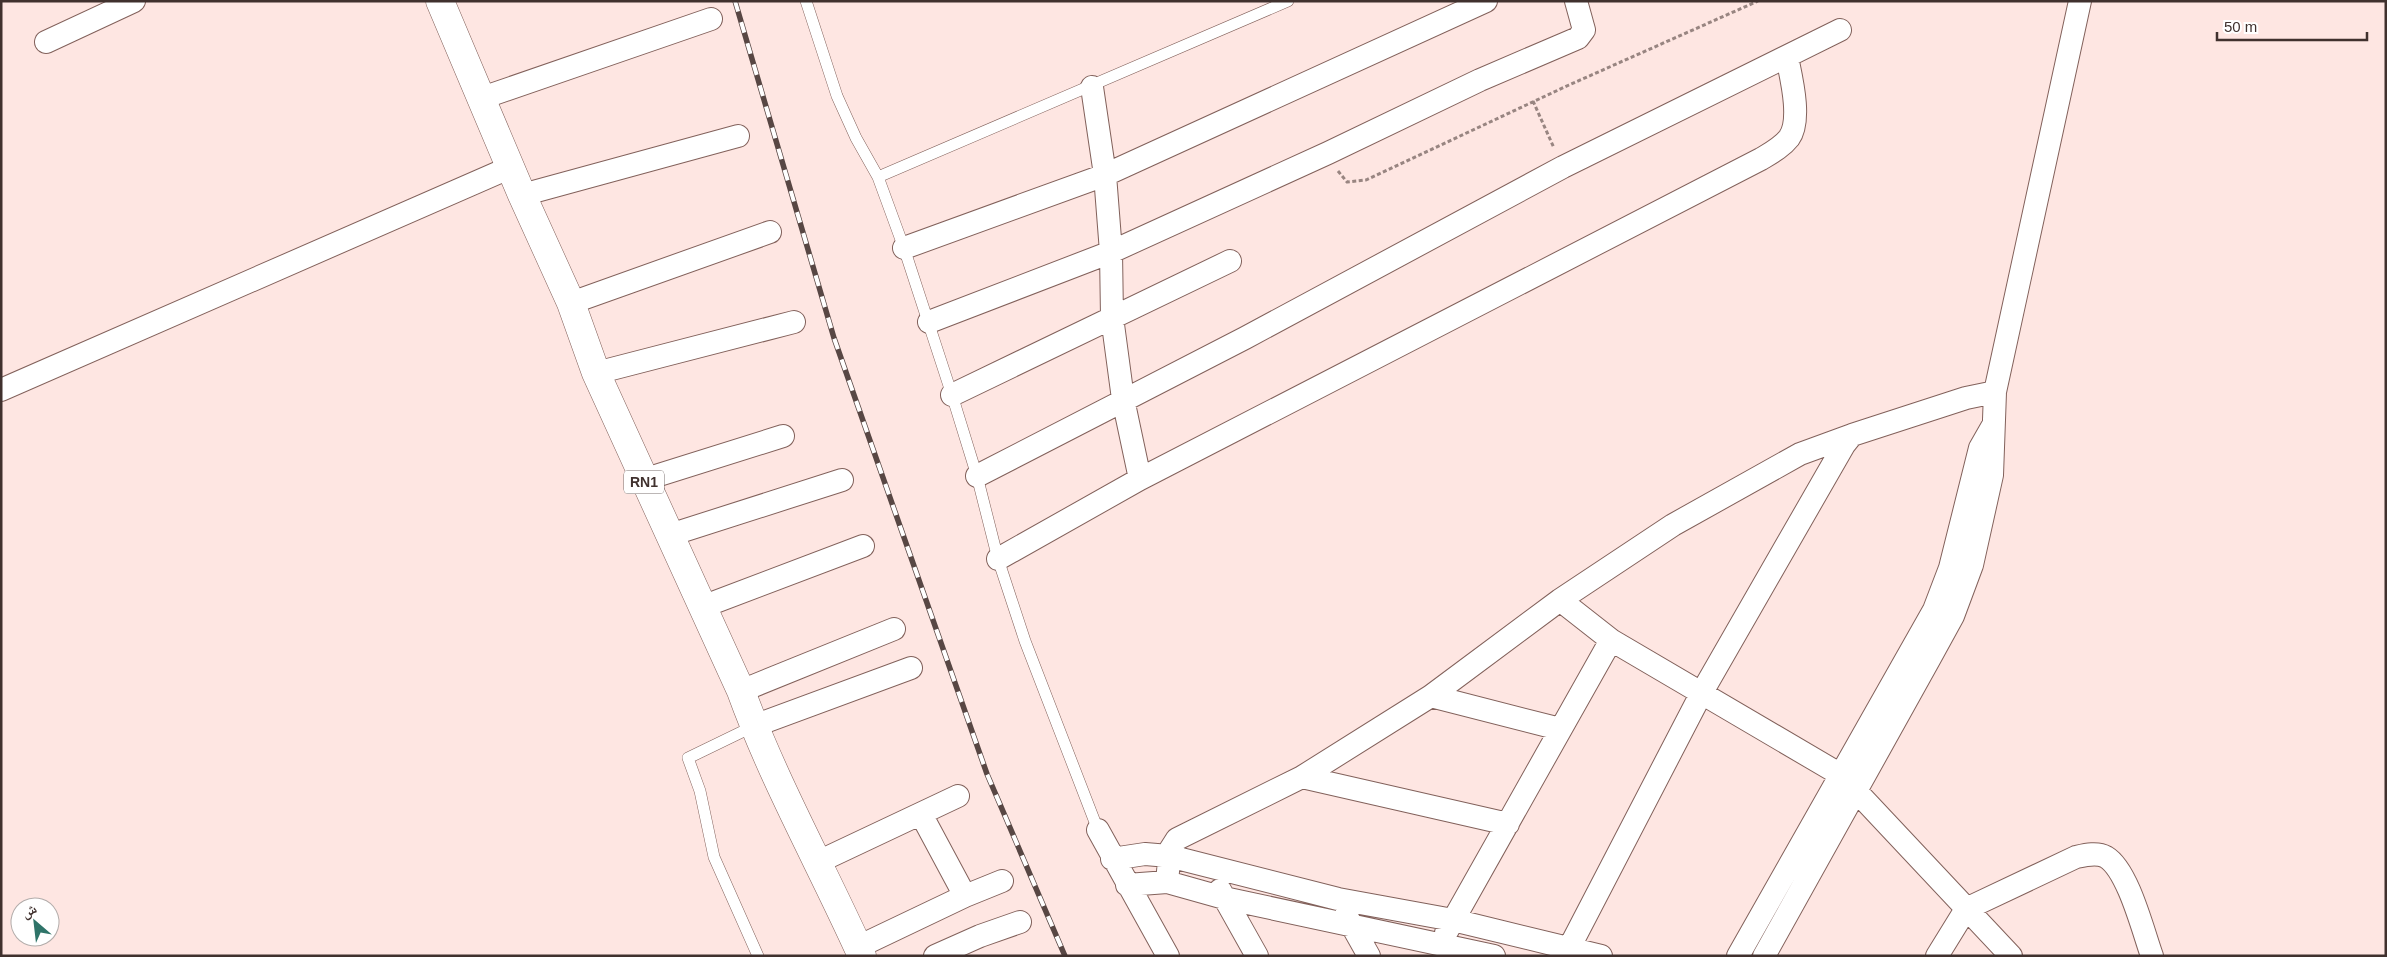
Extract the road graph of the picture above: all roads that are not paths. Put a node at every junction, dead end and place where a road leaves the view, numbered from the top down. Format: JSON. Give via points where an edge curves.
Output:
{"nodes":[{"id":1,"x":134,"y":1,"type":"edge"},
{"id":2,"x":440,"y":1,"type":"edge"},
{"id":3,"x":806,"y":1,"type":"edge"},
{"id":4,"x":1288,"y":1,"type":"edge"},
{"id":5,"x":1486,"y":1,"type":"edge"},
{"id":6,"x":2080,"y":1,"type":"edge"},
{"id":7,"x":1580,"y":3,"type":"edge"},
{"id":8,"x":711,"y":19,"type":"dead end"},
{"id":9,"x":1840,"y":30,"type":"dead end"},
{"id":10,"x":46,"y":42,"type":"dead end"},
{"id":11,"x":1787,"y":56,"type":"junction"},
{"id":12,"x":1092,"y":87,"type":"junction"},
{"id":13,"x":482,"y":98,"type":"junction"},
{"id":14,"x":738,"y":136,"type":"dead end"},
{"id":15,"x":511,"y":167,"type":"junction"},
{"id":16,"x":1105,"y":175,"type":"junction"},
{"id":17,"x":878,"y":177,"type":"junction"},
{"id":18,"x":522,"y":194,"type":"junction"},
{"id":19,"x":770,"y":232,"type":"dead end"},
{"id":20,"x":904,"y":248,"type":"junction"},
{"id":21,"x":1111,"y":252,"type":"junction"},
{"id":22,"x":1230,"y":261,"type":"dead end"},
{"id":23,"x":571,"y":303,"type":"junction"},
{"id":24,"x":1112,"y":317,"type":"junction"},
{"id":25,"x":794,"y":322,"type":"dead end"},
{"id":26,"x":929,"y":322,"type":"junction"},
{"id":27,"x":596,"y":373,"type":"junction"},
{"id":28,"x":1,"y":390,"type":"edge"},
{"id":29,"x":1995,"y":392,"type":"junction"},
{"id":30,"x":952,"y":395,"type":"junction"},
{"id":31,"x":1122,"y":399,"type":"junction"},
{"id":32,"x":1994,"y":421,"type":"junction"},
{"id":33,"x":1852,"y":435,"type":"junction"},
{"id":34,"x":783,"y":436,"type":"dead end"},
{"id":35,"x":977,"y":476,"type":"junction"},
{"id":36,"x":1140,"y":479,"type":"junction"},
{"id":37,"x":643,"y":480,"type":"junction"},
{"id":38,"x":842,"y":480,"type":"dead end"},
{"id":39,"x":670,"y":535,"type":"junction"},
{"id":40,"x":863,"y":546,"type":"dead end"},
{"id":41,"x":998,"y":559,"type":"junction"},
{"id":42,"x":1560,"y":600,"type":"junction"},
{"id":43,"x":702,"y":607,"type":"junction"},
{"id":44,"x":894,"y":629,"type":"dead end"},
{"id":45,"x":1611,"y":640,"type":"junction"},
{"id":46,"x":911,"y":668,"type":"dead end"},
{"id":47,"x":741,"y":691,"type":"junction"},
{"id":48,"x":1701,"y":694,"type":"junction"},
{"id":49,"x":1431,"y":696,"type":"junction"},
{"id":50,"x":754,"y":726,"type":"junction"},
{"id":51,"x":1560,"y":729,"type":"junction"},
{"id":52,"x":1841,"y":775,"type":"junction"},
{"id":53,"x":1302,"y":776,"type":"junction"},
{"id":54,"x":1856,"y":791,"type":"junction"},
{"id":55,"x":958,"y":796,"type":"dead end"},
{"id":56,"x":921,"y":814,"type":"junction"},
{"id":57,"x":1508,"y":824,"type":"junction"},
{"id":58,"x":1098,"y":830,"type":"joint"},
{"id":59,"x":1169,"y":856,"type":"junction"},
{"id":60,"x":1112,"y":859,"type":"junction"},
{"id":61,"x":816,"y":862,"type":"junction"},
{"id":62,"x":1208,"y":866,"type":"junction"},
{"id":63,"x":1002,"y":881,"type":"dead end"},
{"id":64,"x":1167,"y":882,"type":"junction"},
{"id":65,"x":1127,"y":885,"type":"junction"},
{"id":66,"x":965,"y":896,"type":"junction"},
{"id":67,"x":1224,"y":898,"type":"junction"},
{"id":68,"x":1338,"y":899,"type":"junction"},
{"id":69,"x":1966,"y":909,"type":"junction"},
{"id":70,"x":1453,"y":920,"type":"junction"},
{"id":71,"x":1020,"y":922,"type":"dead end"},
{"id":72,"x":1351,"y":924,"type":"junction"},
{"id":73,"x":1441,"y":943,"type":"junction"},
{"id":74,"x":860,"y":951,"type":"edge"},
{"id":75,"x":1566,"y":952,"type":"edge"},
{"id":76,"x":1472,"y":954,"type":"edge"},
{"id":77,"x":758,"y":956,"type":"edge"},
{"id":78,"x":935,"y":956,"type":"edge"},
{"id":79,"x":1168,"y":956,"type":"edge"},
{"id":80,"x":1257,"y":956,"type":"edge"},
{"id":81,"x":1369,"y":956,"type":"edge"},
{"id":82,"x":1494,"y":956,"type":"edge"},
{"id":83,"x":1600,"y":956,"type":"edge"},
{"id":84,"x":1738,"y":956,"type":"edge"},
{"id":85,"x":1764,"y":956,"type":"edge"},
{"id":86,"x":1937,"y":956,"type":"edge"},
{"id":87,"x":2011,"y":956,"type":"edge"},
{"id":88,"x":2152,"y":956,"type":"edge"}],
"edges":[{"from":1,"to":10,"type":"street"},
{"from":2,"to":13,"type":"main road","number":"RN1"},
{"from":3,"to":17,"type":"lane","via":[[837,96]]},
{"from":4,"to":12,"type":"lane"},
{"from":5,"to":16,"type":"street"},
{"from":6,"to":29,"type":"street"},
{"from":7,"to":21,"type":"street","via":[[1584,30],[1578,38],[1480,80]]},
{"from":8,"to":13,"type":"street"},
{"from":9,"to":11,"type":"street"},
{"from":11,"to":31,"type":"street","via":[[1563,167],[1245,338]]},
{"from":11,"to":36,"type":"street","via":[[1795,101],[1794,124],[1791,136],[1778,148]]},
{"from":12,"to":16,"type":"street"},
{"from":12,"to":17,"type":"lane"},
{"from":13,"to":15,"type":"main road","number":"RN1"},
{"from":14,"to":18,"type":"street"},
{"from":15,"to":18,"type":"main road","number":"RN1"},
{"from":15,"to":28,"type":"street"},
{"from":16,"to":20,"type":"street"},
{"from":16,"to":21,"type":"street"},
{"from":17,"to":20,"type":"lane"},
{"from":18,"to":23,"type":"main road","number":"RN1"},
{"from":19,"to":23,"type":"street"},
{"from":20,"to":26,"type":"lane"},
{"from":21,"to":24,"type":"street"},
{"from":21,"to":26,"type":"street"},
{"from":22,"to":24,"type":"street"},
{"from":23,"to":27,"type":"main road","number":"RN1"},
{"from":24,"to":30,"type":"street"},
{"from":24,"to":31,"type":"street"},
{"from":25,"to":27,"type":"street"},
{"from":26,"to":30,"type":"lane"},
{"from":27,"to":37,"type":"main road","number":"RN1"},
{"from":29,"to":32,"type":"street"},
{"from":29,"to":33,"type":"street","via":[[1966,398]]},
{"from":30,"to":35,"type":"lane"},
{"from":31,"to":35,"type":"street"},
{"from":31,"to":36,"type":"street"},
{"from":32,"to":52,"type":"street","via":[[1980,448],[1950,568],[1934,610]]},
{"from":32,"to":54,"type":"street","via":[[1992,475],[1965,590],[1949,625]]},
{"from":33,"to":42,"type":"street","via":[[1800,454],[1682,520]]},
{"from":33,"to":48,"type":"street","via":[[1821,481]]},
{"from":34,"to":37,"type":"street"},
{"from":35,"to":41,"type":"lane"},
{"from":36,"to":41,"type":"street"},
{"from":37,"to":39,"type":"main road","number":"RN1"},
{"from":38,"to":39,"type":"street"},
{"from":39,"to":43,"type":"main road","number":"RN1"},
{"from":40,"to":43,"type":"street"},
{"from":41,"to":58,"type":"lane","via":[[1031,658]]},
{"from":42,"to":45,"type":"street"},
{"from":42,"to":49,"type":"street"},
{"from":43,"to":47,"type":"main road","number":"RN1"},
{"from":44,"to":47,"type":"street"},
{"from":45,"to":48,"type":"street"},
{"from":45,"to":51,"type":"street"},
{"from":46,"to":50,"type":"street"},
{"from":47,"to":50,"type":"main road","number":"RN1"},
{"from":48,"to":52,"type":"street"},
{"from":48,"to":75,"type":"street"},
{"from":49,"to":51,"type":"street"},
{"from":49,"to":53,"type":"street"},
{"from":50,"to":61,"type":"main road","number":"RN1"},
{"from":50,"to":77,"type":"lane","via":[[688,758],[700,790],[714,858]]},
{"from":51,"to":57,"type":"street"},
{"from":52,"to":54,"type":"street"},
{"from":52,"to":84,"type":"street"},
{"from":53,"to":57,"type":"street"},
{"from":53,"to":59,"type":"street","via":[[1177,839]]},
{"from":54,"to":69,"type":"street"},
{"from":54,"to":85,"type":"street"},
{"from":55,"to":56,"type":"street"},
{"from":56,"to":61,"type":"street"},
{"from":56,"to":66,"type":"street"},
{"from":57,"to":70,"type":"street"},
{"from":58,"to":60,"type":"street"},
{"from":59,"to":60,"type":"street","via":[[1145,854]]},
{"from":59,"to":62,"type":"street"},
{"from":59,"to":64,"type":"street"},
{"from":60,"to":65,"type":"street"},
{"from":61,"to":74,"type":"main road","number":"RN1"},
{"from":62,"to":67,"type":"street"},
{"from":62,"to":68,"type":"street"},
{"from":63,"to":66,"type":"street"},
{"from":64,"to":65,"type":"street"},
{"from":64,"to":67,"type":"street"},
{"from":65,"to":79,"type":"street"},
{"from":66,"to":74,"type":"street"},
{"from":67,"to":72,"type":"street"},
{"from":67,"to":80,"type":"street"},
{"from":68,"to":70,"type":"street"},
{"from":68,"to":72,"type":"street"},
{"from":69,"to":86,"type":"street"},
{"from":69,"to":87,"type":"street"},
{"from":69,"to":88,"type":"street","via":[[2076,857],[2105,856],[2116,865],[2123,878]]},
{"from":70,"to":73,"type":"street"},
{"from":70,"to":75,"type":"street"},
{"from":71,"to":78,"type":"street"},
{"from":72,"to":73,"type":"street"},
{"from":72,"to":81,"type":"street"},
{"from":73,"to":76,"type":"street"},
{"from":75,"to":83,"type":"street"},
{"from":76,"to":82,"type":"street"}]}
